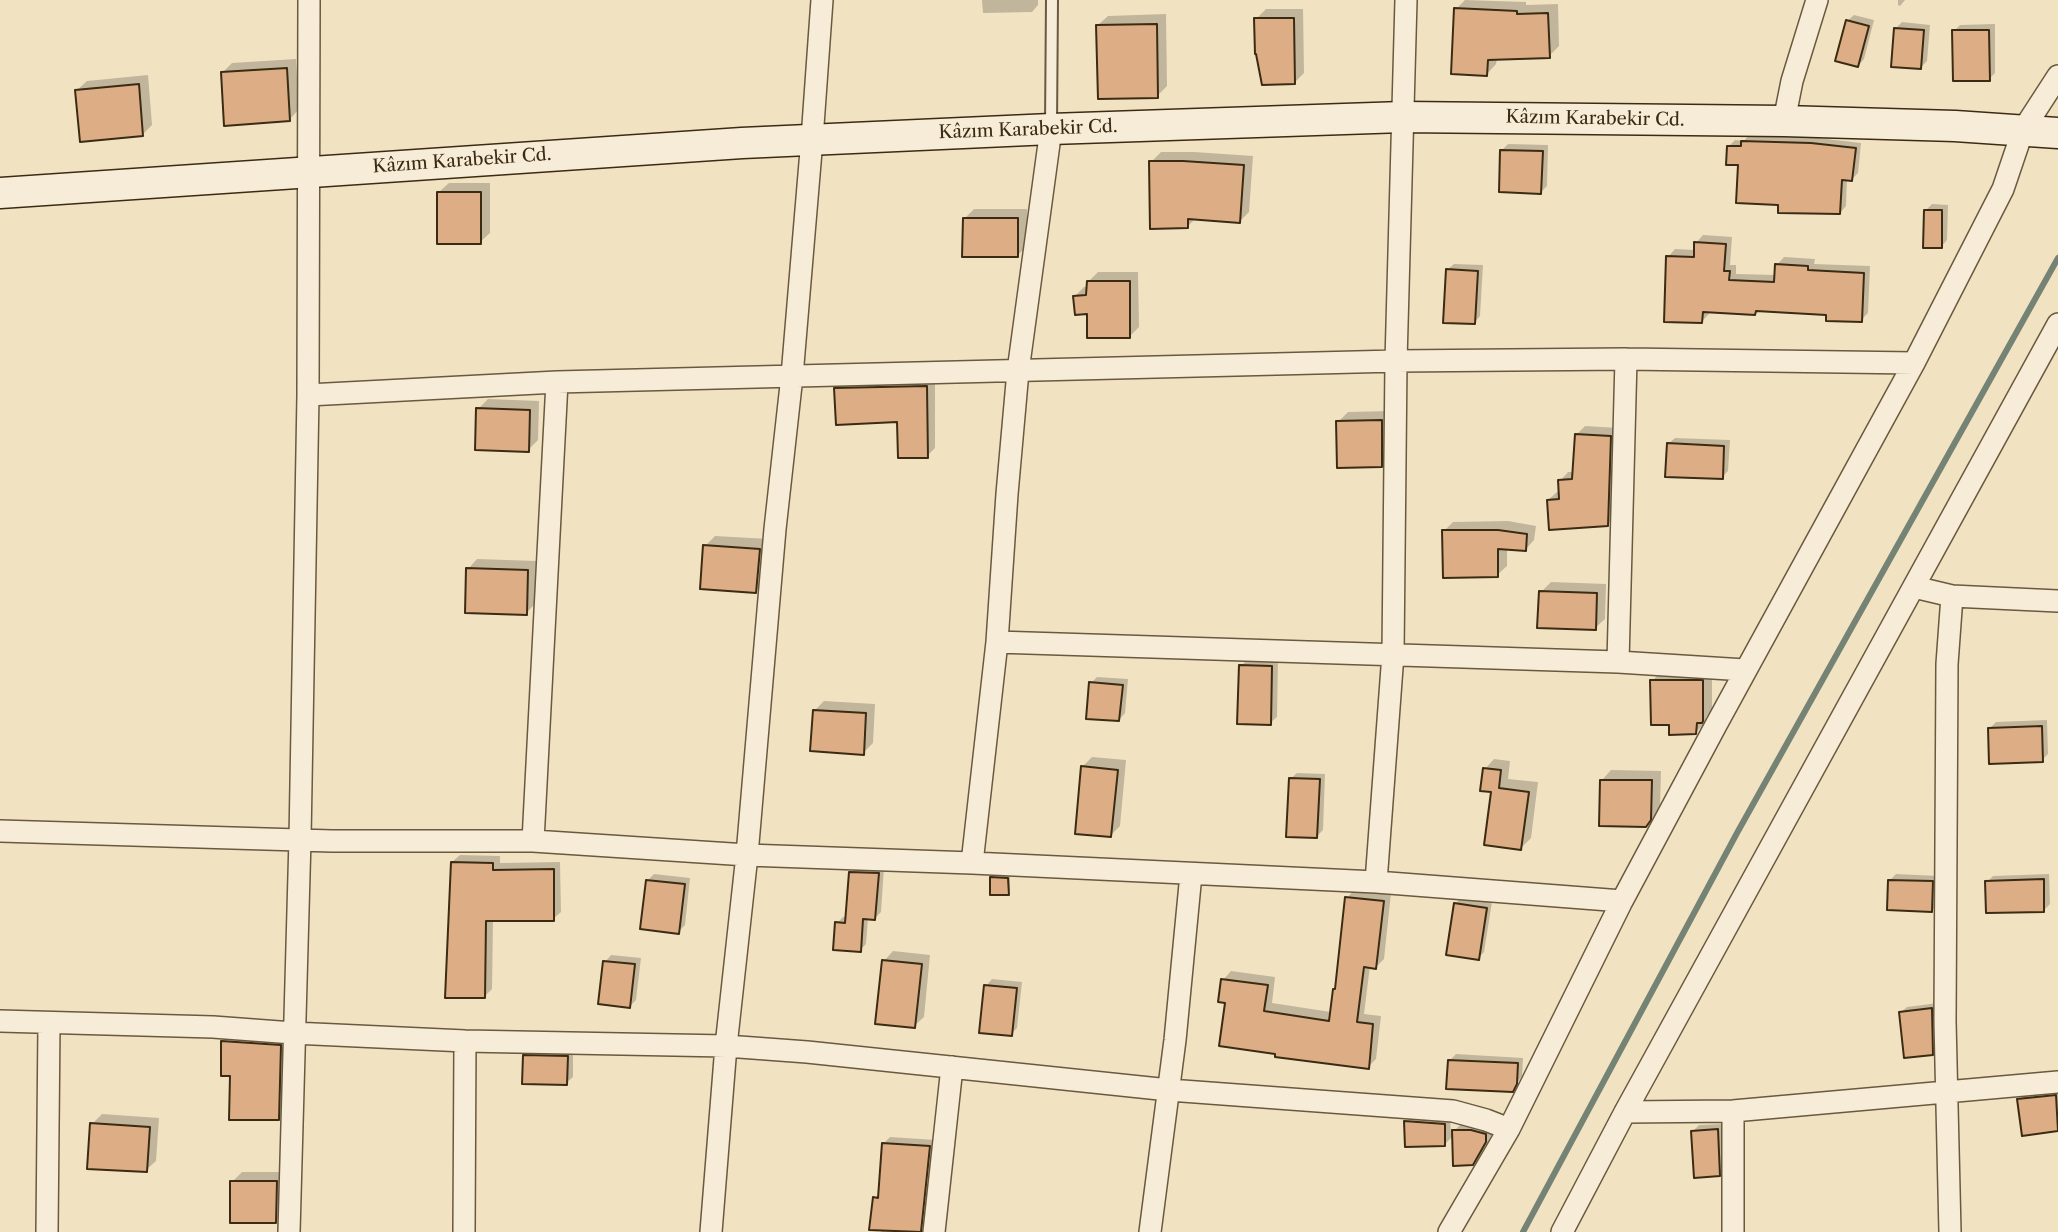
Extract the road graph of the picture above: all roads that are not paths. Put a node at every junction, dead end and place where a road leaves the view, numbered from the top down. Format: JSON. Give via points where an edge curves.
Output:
{"nodes":[{"id":1,"x":309,"y":0,"type":"edge"},
{"id":2,"x":822,"y":0,"type":"edge"},
{"id":3,"x":1052,"y":0,"type":"edge"},
{"id":4,"x":1406,"y":0,"type":"edge"},
{"id":5,"x":1818,"y":0,"type":"edge"},
{"id":6,"x":2058,"y":76,"type":"edge"},
{"id":7,"x":1403,"y":117,"type":"junction"},
{"id":8,"x":1784,"y":121,"type":"junction"},
{"id":9,"x":1051,"y":129,"type":"junction"},
{"id":10,"x":2023,"y":130,"type":"junction"},
{"id":11,"x":2058,"y":133,"type":"edge"},
{"id":12,"x":812,"y":139,"type":"junction"},
{"id":13,"x":307,"y":171,"type":"junction"},
{"id":14,"x":0,"y":194,"type":"edge"},
{"id":15,"x":2058,"y":324,"type":"edge"},
{"id":16,"x":1626,"y":359,"type":"junction"},
{"id":17,"x":1396,"y":361,"type":"junction"},
{"id":18,"x":1914,"y":363,"type":"junction"},
{"id":19,"x":1018,"y":371,"type":"junction"},
{"id":20,"x":792,"y":376,"type":"junction"},
{"id":21,"x":557,"y":382,"type":"junction"},
{"id":22,"x":308,"y":395,"type":"junction"},
{"id":23,"x":1914,"y":587,"type":"junction"},
{"id":24,"x":1952,"y":596,"type":"junction"},
{"id":25,"x":2058,"y":601,"type":"edge"},
{"id":26,"x":997,"y":642,"type":"junction"},
{"id":27,"x":1393,"y":654,"type":"junction"},
{"id":28,"x":1618,"y":662,"type":"junction"},
{"id":29,"x":1745,"y":670,"type":"junction"},
{"id":30,"x":0,"y":831,"type":"edge"},
{"id":31,"x":300,"y":839,"type":"junction"},
{"id":32,"x":533,"y":841,"type":"junction"},
{"id":33,"x":747,"y":855,"type":"junction"},
{"id":34,"x":972,"y":863,"type":"junction"},
{"id":35,"x":1191,"y":874,"type":"junction"},
{"id":36,"x":1376,"y":882,"type":"junction"},
{"id":37,"x":1622,"y":901,"type":"junction"},
{"id":38,"x":0,"y":1021,"type":"edge"},
{"id":39,"x":49,"y":1024,"type":"junction"},
{"id":40,"x":293,"y":1033,"type":"junction"},
{"id":41,"x":465,"y":1041,"type":"junction"},
{"id":42,"x":726,"y":1046,"type":"junction"},
{"id":43,"x":952,"y":1068,"type":"junction"},
{"id":44,"x":2058,"y":1082,"type":"edge"},
{"id":45,"x":1169,"y":1090,"type":"junction"},
{"id":46,"x":1947,"y":1093,"type":"junction"},
{"id":47,"x":1733,"y":1111,"type":"junction"},
{"id":48,"x":1625,"y":1112,"type":"junction"},
{"id":49,"x":1509,"y":1129,"type":"junction"},
{"id":50,"x":47,"y":1232,"type":"edge"},
{"id":51,"x":289,"y":1232,"type":"edge"},
{"id":52,"x":464,"y":1232,"type":"edge"},
{"id":53,"x":711,"y":1232,"type":"edge"},
{"id":54,"x":934,"y":1232,"type":"edge"},
{"id":55,"x":1150,"y":1232,"type":"edge"},
{"id":56,"x":1450,"y":1232,"type":"edge"},
{"id":57,"x":1562,"y":1232,"type":"edge"},
{"id":58,"x":1733,"y":1232,"type":"edge"},
{"id":59,"x":1950,"y":1232,"type":"edge"}],
"edges":[{"from":1,"to":13,"type":"street"},
{"from":2,"to":12,"type":"street"},
{"from":3,"to":9,"type":"lane"},
{"from":4,"to":7,"type":"street"},
{"from":5,"to":8,"type":"street"},
{"from":6,"to":10,"type":"street"},
{"from":7,"to":8,"type":"street","name":"Kâzım Karabekir Cd."},
{"from":7,"to":9,"type":"street","name":"Kâzım Karabekir Cd."},
{"from":7,"to":17,"type":"street"},
{"from":8,"to":10,"type":"street","name":"Kâzım Karabekir Cd."},
{"from":9,"to":12,"type":"street","name":"Kâzım Karabekir Cd."},
{"from":9,"to":19,"type":"street"},
{"from":10,"to":11,"type":"street","name":"Kâzım Karabekir Cd."},
{"from":10,"to":18,"type":"street","via":[[2003,189]]},
{"from":12,"to":13,"type":"street","name":"Kâzım Karabekir Cd."},
{"from":12,"to":20,"type":"street"},
{"from":13,"to":14,"type":"street","name":"Kâzım Karabekir Cd."},
{"from":13,"to":22,"type":"street"},
{"from":15,"to":23,"type":"street"},
{"from":16,"to":17,"type":"street"},
{"from":16,"to":18,"type":"street"},
{"from":16,"to":28,"type":"street"},
{"from":17,"to":19,"type":"street"},
{"from":17,"to":27,"type":"street"},
{"from":18,"to":29,"type":"street"},
{"from":19,"to":20,"type":"street"},
{"from":19,"to":26,"type":"street"},
{"from":20,"to":21,"type":"street"},
{"from":20,"to":33,"type":"street"},
{"from":21,"to":22,"type":"street"},
{"from":21,"to":32,"type":"street"},
{"from":22,"to":31,"type":"street"},
{"from":23,"to":24,"type":"street"},
{"from":23,"to":48,"type":"street"},
{"from":24,"to":25,"type":"street"},
{"from":24,"to":46,"type":"street","via":[[1947,664]]},
{"from":26,"to":27,"type":"street"},
{"from":26,"to":34,"type":"street"},
{"from":27,"to":28,"type":"street"},
{"from":27,"to":36,"type":"street"},
{"from":28,"to":29,"type":"street"},
{"from":29,"to":37,"type":"street"},
{"from":30,"to":31,"type":"street"},
{"from":31,"to":32,"type":"street"},
{"from":31,"to":40,"type":"street"},
{"from":32,"to":33,"type":"street"},
{"from":33,"to":34,"type":"street"},
{"from":33,"to":42,"type":"street"},
{"from":34,"to":35,"type":"street"},
{"from":35,"to":36,"type":"street"},
{"from":35,"to":45,"type":"street"},
{"from":36,"to":37,"type":"street"},
{"from":37,"to":49,"type":"street"},
{"from":38,"to":39,"type":"street"},
{"from":39,"to":40,"type":"street"},
{"from":39,"to":50,"type":"street"},
{"from":40,"to":41,"type":"street"},
{"from":40,"to":51,"type":"street"},
{"from":41,"to":42,"type":"street"},
{"from":41,"to":52,"type":"street"},
{"from":42,"to":43,"type":"street"},
{"from":42,"to":53,"type":"street"},
{"from":43,"to":45,"type":"street"},
{"from":43,"to":54,"type":"street"},
{"from":44,"to":46,"type":"street"},
{"from":45,"to":49,"type":"street","via":[[1453,1111]]},
{"from":45,"to":55,"type":"street"},
{"from":46,"to":47,"type":"street"},
{"from":46,"to":59,"type":"street"},
{"from":47,"to":48,"type":"street"},
{"from":47,"to":58,"type":"street"},
{"from":48,"to":57,"type":"street"},
{"from":49,"to":56,"type":"street"}]}
